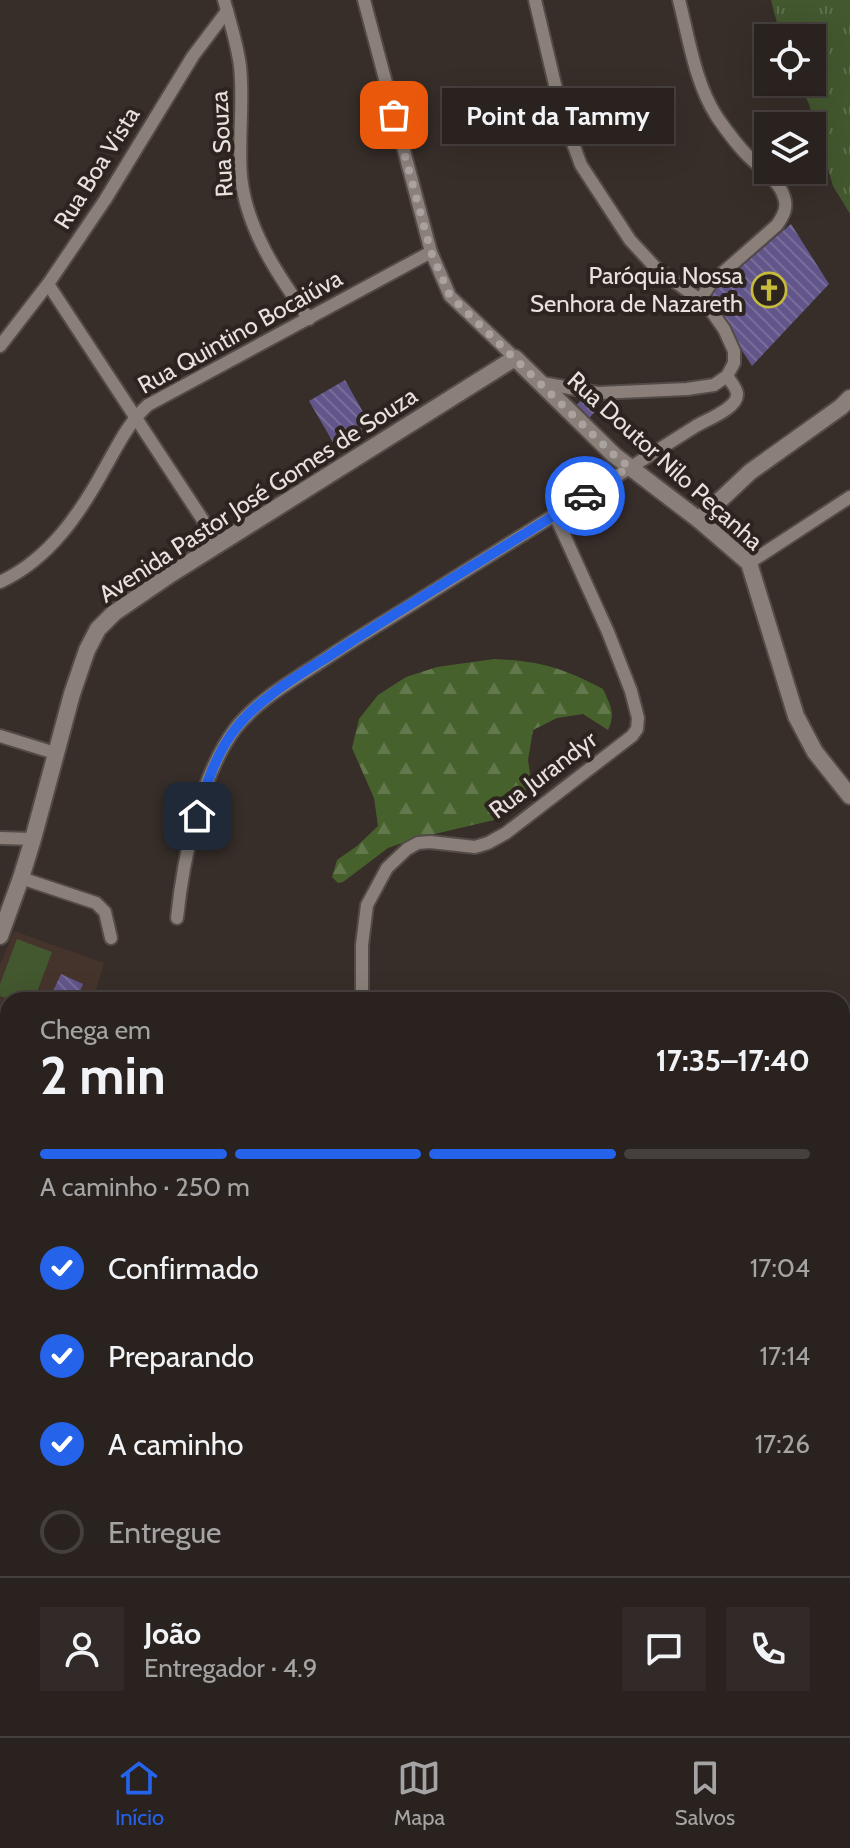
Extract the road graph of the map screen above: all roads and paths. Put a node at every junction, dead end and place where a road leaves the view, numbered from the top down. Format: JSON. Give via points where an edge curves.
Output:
{"nodes":[{"id":1,"x":364,"y":0,"type":"edge"},
{"id":2,"x":535,"y":0,"type":"edge"},
{"id":3,"x":679,"y":0,"type":"edge"},
{"id":4,"x":225,"y":5,"type":"edge"},
{"id":5,"x":431,"y":252,"type":"junction"},
{"id":6,"x":48,"y":284,"type":"junction"},
{"id":7,"x":700,"y":300,"type":"junction"},
{"id":8,"x":309,"y":319,"type":"junction"},
{"id":9,"x":0,"y":346,"type":"edge"},
{"id":10,"x":515,"y":358,"type":"junction"},
{"id":11,"x":727,"y":376,"type":"junction"},
{"id":12,"x":542,"y":383,"type":"junction"},
{"id":13,"x":850,"y":398,"type":"edge"},
{"id":14,"x":136,"y":416,"type":"junction"},
{"id":15,"x":629,"y":467,"type":"junction"},
{"id":16,"x":850,"y":497,"type":"edge"},
{"id":17,"x":555,"y":515,"type":"junction"},
{"id":18,"x":699,"y":520,"type":"junction"},
{"id":19,"x":218,"y":543,"type":"junction"},
{"id":20,"x":749,"y":563,"type":"junction"},
{"id":21,"x":0,"y":582,"type":"edge"},
{"id":22,"x":0,"y":736,"type":"edge"},
{"id":23,"x":55,"y":753,"type":"junction"},
{"id":24,"x":850,"y":796,"type":"edge"},
{"id":25,"x":0,"y":838,"type":"edge"},
{"id":26,"x":33,"y":839,"type":"junction"},
{"id":27,"x":21,"y":878,"type":"junction"},
{"id":28,"x":177,"y":918,"type":"dead end"},
{"id":29,"x":0,"y":936,"type":"edge"},
{"id":30,"x":111,"y":938,"type":"dead end"},
{"id":31,"x":362,"y":992,"type":"edge"}],
"edges":[{"from":1,"to":5,"type":"street","name":"Rua Doutor Nilo Peçanha"},
{"from":2,"to":7,"type":"street","via":[[562,114],[581,165],[630,240],[655,267]]},
{"from":3,"to":7,"type":"street","via":[[701,84],[716,116],[779,185],[786,204],[777,225],[711,283]]},
{"from":4,"to":6,"type":"street","name":"Rua Boa Vista"},
{"from":4,"to":8,"type":"street","name":"Rua Souza","via":[[240,66],[241,178],[249,213],[265,252]]},
{"from":5,"to":8,"type":"street","name":"Rua Quintino Bocaiúva"},
{"from":5,"to":10,"type":"street","name":"Rua Doutor Nilo Peçanha","via":[[450,296]]},
{"from":6,"to":9,"type":"street","name":"Rua Boa Vista"},
{"from":6,"to":14,"type":"street"},
{"from":7,"to":11,"type":"street","via":[[734,351]]},
{"from":8,"to":14,"type":"street","name":"Rua Quintino Bocaiúva"},
{"from":10,"to":12,"type":"street","name":"Rua Doutor Nilo Peçanha"},
{"from":10,"to":19,"type":"street","name":"Avenida Pastor José Gomes de Souza"},
{"from":11,"to":12,"type":"street","via":[[714,385],[631,392],[598,393]]},
{"from":11,"to":15,"type":"street","via":[[737,393],[731,406]]},
{"from":12,"to":15,"type":"street","name":"Rua Doutor Nilo Peçanha"},
{"from":13,"to":18,"type":"street","via":[[750,472]]},
{"from":14,"to":19,"type":"street"},
{"from":14,"to":21,"type":"street","name":"Rua Quintino Bocaiúva","via":[[72,522],[43,554]]},
{"from":15,"to":17,"type":"street"},
{"from":15,"to":18,"type":"street","name":"Rua Doutor Nilo Peçanha"},
{"from":16,"to":20,"type":"street"},
{"from":17,"to":28,"type":"street","via":[[290,681],[236,727],[205,791],[188,849]]},
{"from":17,"to":31,"type":"street","name":"Rua Jurandyr","via":[[631,691],[637,729],[506,833],[475,847],[418,843],[387,868],[365,913]]},
{"from":18,"to":20,"type":"street","name":"Rua Doutor Nilo Peçanha"},
{"from":19,"to":23,"type":"street","name":"Avenida Pastor José Gomes de Souza","via":[[98,629]]},
{"from":20,"to":24,"type":"street","name":"Rua Doutor Nilo Peçanha","via":[[796,716],[815,752]]},
{"from":22,"to":23,"type":"street"},
{"from":23,"to":26,"type":"street","name":"Avenida Pastor José Gomes de Souza"},
{"from":25,"to":26,"type":"street"},
{"from":26,"to":27,"type":"street","name":"Avenida Pastor José Gomes de Souza"},
{"from":27,"to":29,"type":"street","name":"Avenida Pastor José Gomes de Souza"},
{"from":27,"to":30,"type":"street","via":[[96,903],[105,912]]}]}
